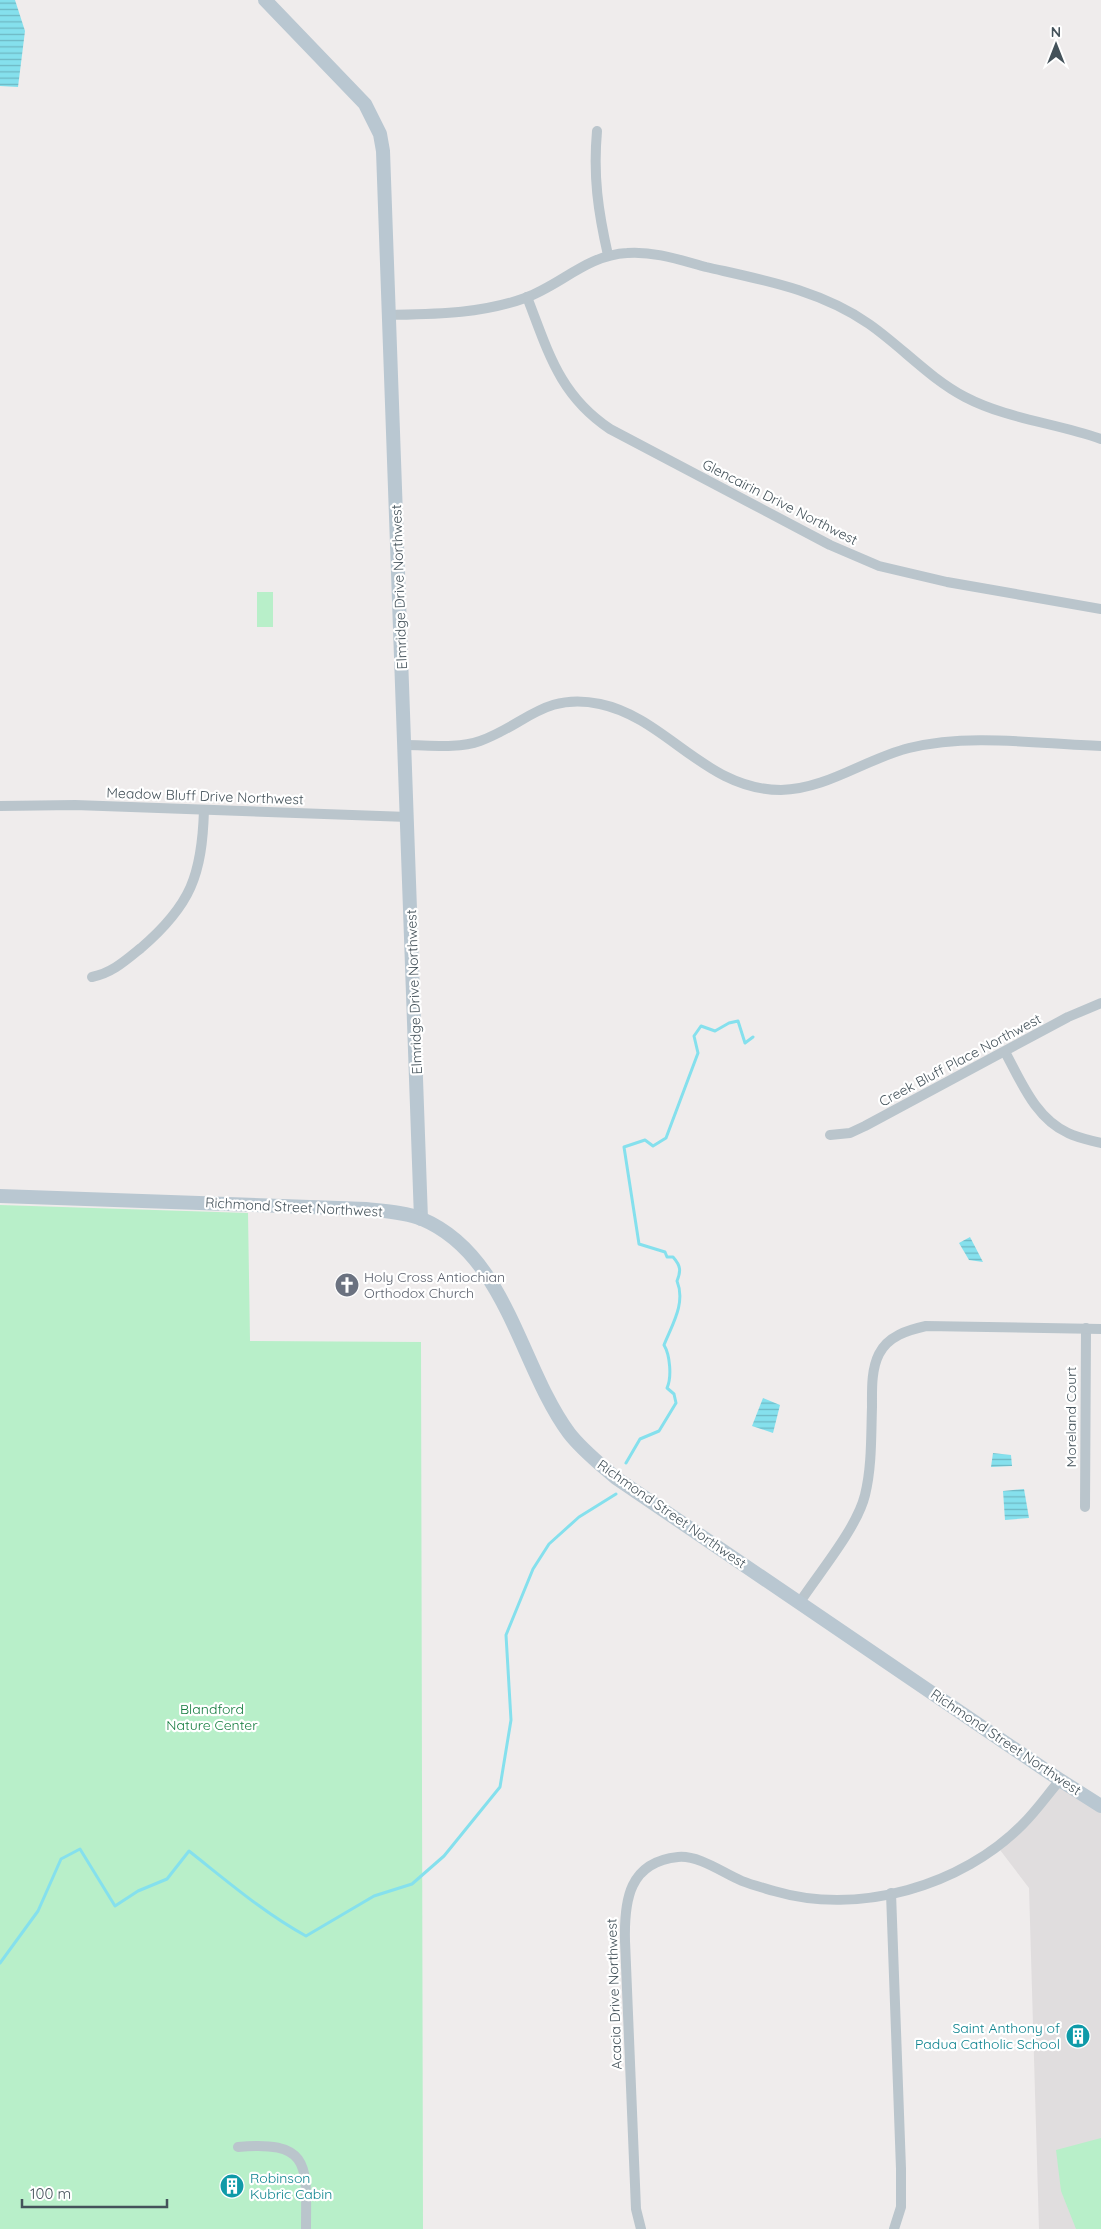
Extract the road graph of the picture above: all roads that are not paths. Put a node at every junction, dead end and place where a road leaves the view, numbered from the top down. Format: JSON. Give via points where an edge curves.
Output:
{"nodes":[{"id":1,"x":264,"y":0,"type":"edge"},
{"id":2,"x":597,"y":131,"type":"dead end"},
{"id":3,"x":608,"y":255,"type":"junction"},
{"id":4,"x":527,"y":297,"type":"junction"},
{"id":5,"x":388,"y":315,"type":"junction"},
{"id":6,"x":1101,"y":439,"type":"edge"},
{"id":7,"x":1101,"y":609,"type":"edge"},
{"id":8,"x":405,"y":745,"type":"junction"},
{"id":9,"x":1101,"y":746,"type":"edge"},
{"id":10,"x":0,"y":806,"type":"edge"},
{"id":11,"x":204,"y":810,"type":"junction"},
{"id":12,"x":408,"y":817,"type":"junction"},
{"id":13,"x":92,"y":977,"type":"dead end"},
{"id":14,"x":1101,"y":1003,"type":"edge"},
{"id":15,"x":1005,"y":1052,"type":"junction"},
{"id":16,"x":830,"y":1135,"type":"dead end"},
{"id":17,"x":1101,"y":1143,"type":"edge"},
{"id":18,"x":0,"y":1196,"type":"edge"},
{"id":19,"x":421,"y":1219,"type":"junction"},
{"id":20,"x":1086,"y":1328,"type":"junction"},
{"id":21,"x":1101,"y":1329,"type":"edge"},
{"id":22,"x":1084,"y":1507,"type":"dead end"},
{"id":23,"x":800,"y":1602,"type":"junction"},
{"id":24,"x":1060,"y":1780,"type":"junction"},
{"id":25,"x":1101,"y":1806,"type":"edge"},
{"id":26,"x":891,"y":1893,"type":"junction"},
{"id":27,"x":238,"y":2147,"type":"dead end"},
{"id":28,"x":306,"y":2229,"type":"edge"},
{"id":29,"x":641,"y":2229,"type":"edge"},
{"id":30,"x":894,"y":2229,"type":"edge"}],
"edges":[{"from":1,"to":5,"type":"street","name":"Elmridge Drive Northwest","via":[[364,104],[380,134]]},
{"from":2,"to":3,"type":"street","via":[[594,184]]},
{"from":3,"to":4,"type":"street"},
{"from":3,"to":6,"type":"street","via":[[642,252],[668,256],[820,297],[867,322],[925,370],[964,396],[1015,416]]},
{"from":4,"to":5,"type":"street","via":[[458,313]]},
{"from":4,"to":7,"type":"street","name":"Glencairin Drive Northwest","via":[[564,385],[584,409],[610,429],[830,545],[879,566],[947,582]]},
{"from":5,"to":8,"type":"street","name":"Elmridge Drive Northwest"},
{"from":8,"to":9,"type":"street","via":[[478,742],[547,707],[569,702],[597,703],[623,710],[730,780],[780,790],[829,780],[901,750],[954,741]]},
{"from":8,"to":12,"type":"street","name":"Elmridge Drive Northwest"},
{"from":10,"to":11,"type":"street","name":"Meadow Bluff Drive Northwest","via":[[38,804]]},
{"from":11,"to":12,"type":"street","name":"Meadow Bluff Drive Northwest"},
{"from":11,"to":13,"type":"street","via":[[197,873],[183,904],[162,930],[121,965]]},
{"from":12,"to":19,"type":"street","name":"Elmridge Drive Northwest"},
{"from":14,"to":15,"type":"street","name":"Creek Bluff Place Northwest"},
{"from":15,"to":16,"type":"street","name":"Creek Bluff Place Northwest","via":[[865,1126],[850,1133]]},
{"from":15,"to":17,"type":"street","via":[[1042,1114],[1070,1134]]},
{"from":18,"to":19,"type":"street","name":"Richmond Street Northwest","via":[[366,1209]]},
{"from":19,"to":23,"type":"street","name":"Richmond Street Northwest","via":[[465,1250],[492,1282],[550,1403],[585,1451],[616,1478]]},
{"from":20,"to":21,"type":"street"},
{"from":20,"to":22,"type":"street","name":"Moreland Court"},
{"from":20,"to":23,"type":"street","via":[[926,1326],[905,1331],[889,1341],[879,1354],[873,1379],[865,1496],[841,1540]]},
{"from":23,"to":24,"type":"street","name":"Richmond Street Northwest"},
{"from":24,"to":25,"type":"street","name":"Richmond Street Northwest"},
{"from":24,"to":26,"type":"street","name":"Acacia Drive Northwest","via":[[1023,1824],[997,1846],[946,1876]]},
{"from":26,"to":29,"type":"street","name":"Acacia Drive Northwest","via":[[856,1899],[785,1894],[681,1857],[645,1868],[635,1879],[627,1898],[625,1941],[636,2209]]},
{"from":26,"to":30,"type":"street","via":[[901,2178],[901,2207]]},
{"from":27,"to":28,"type":"street","via":[[281,2148],[296,2155],[305,2184]]}]}
